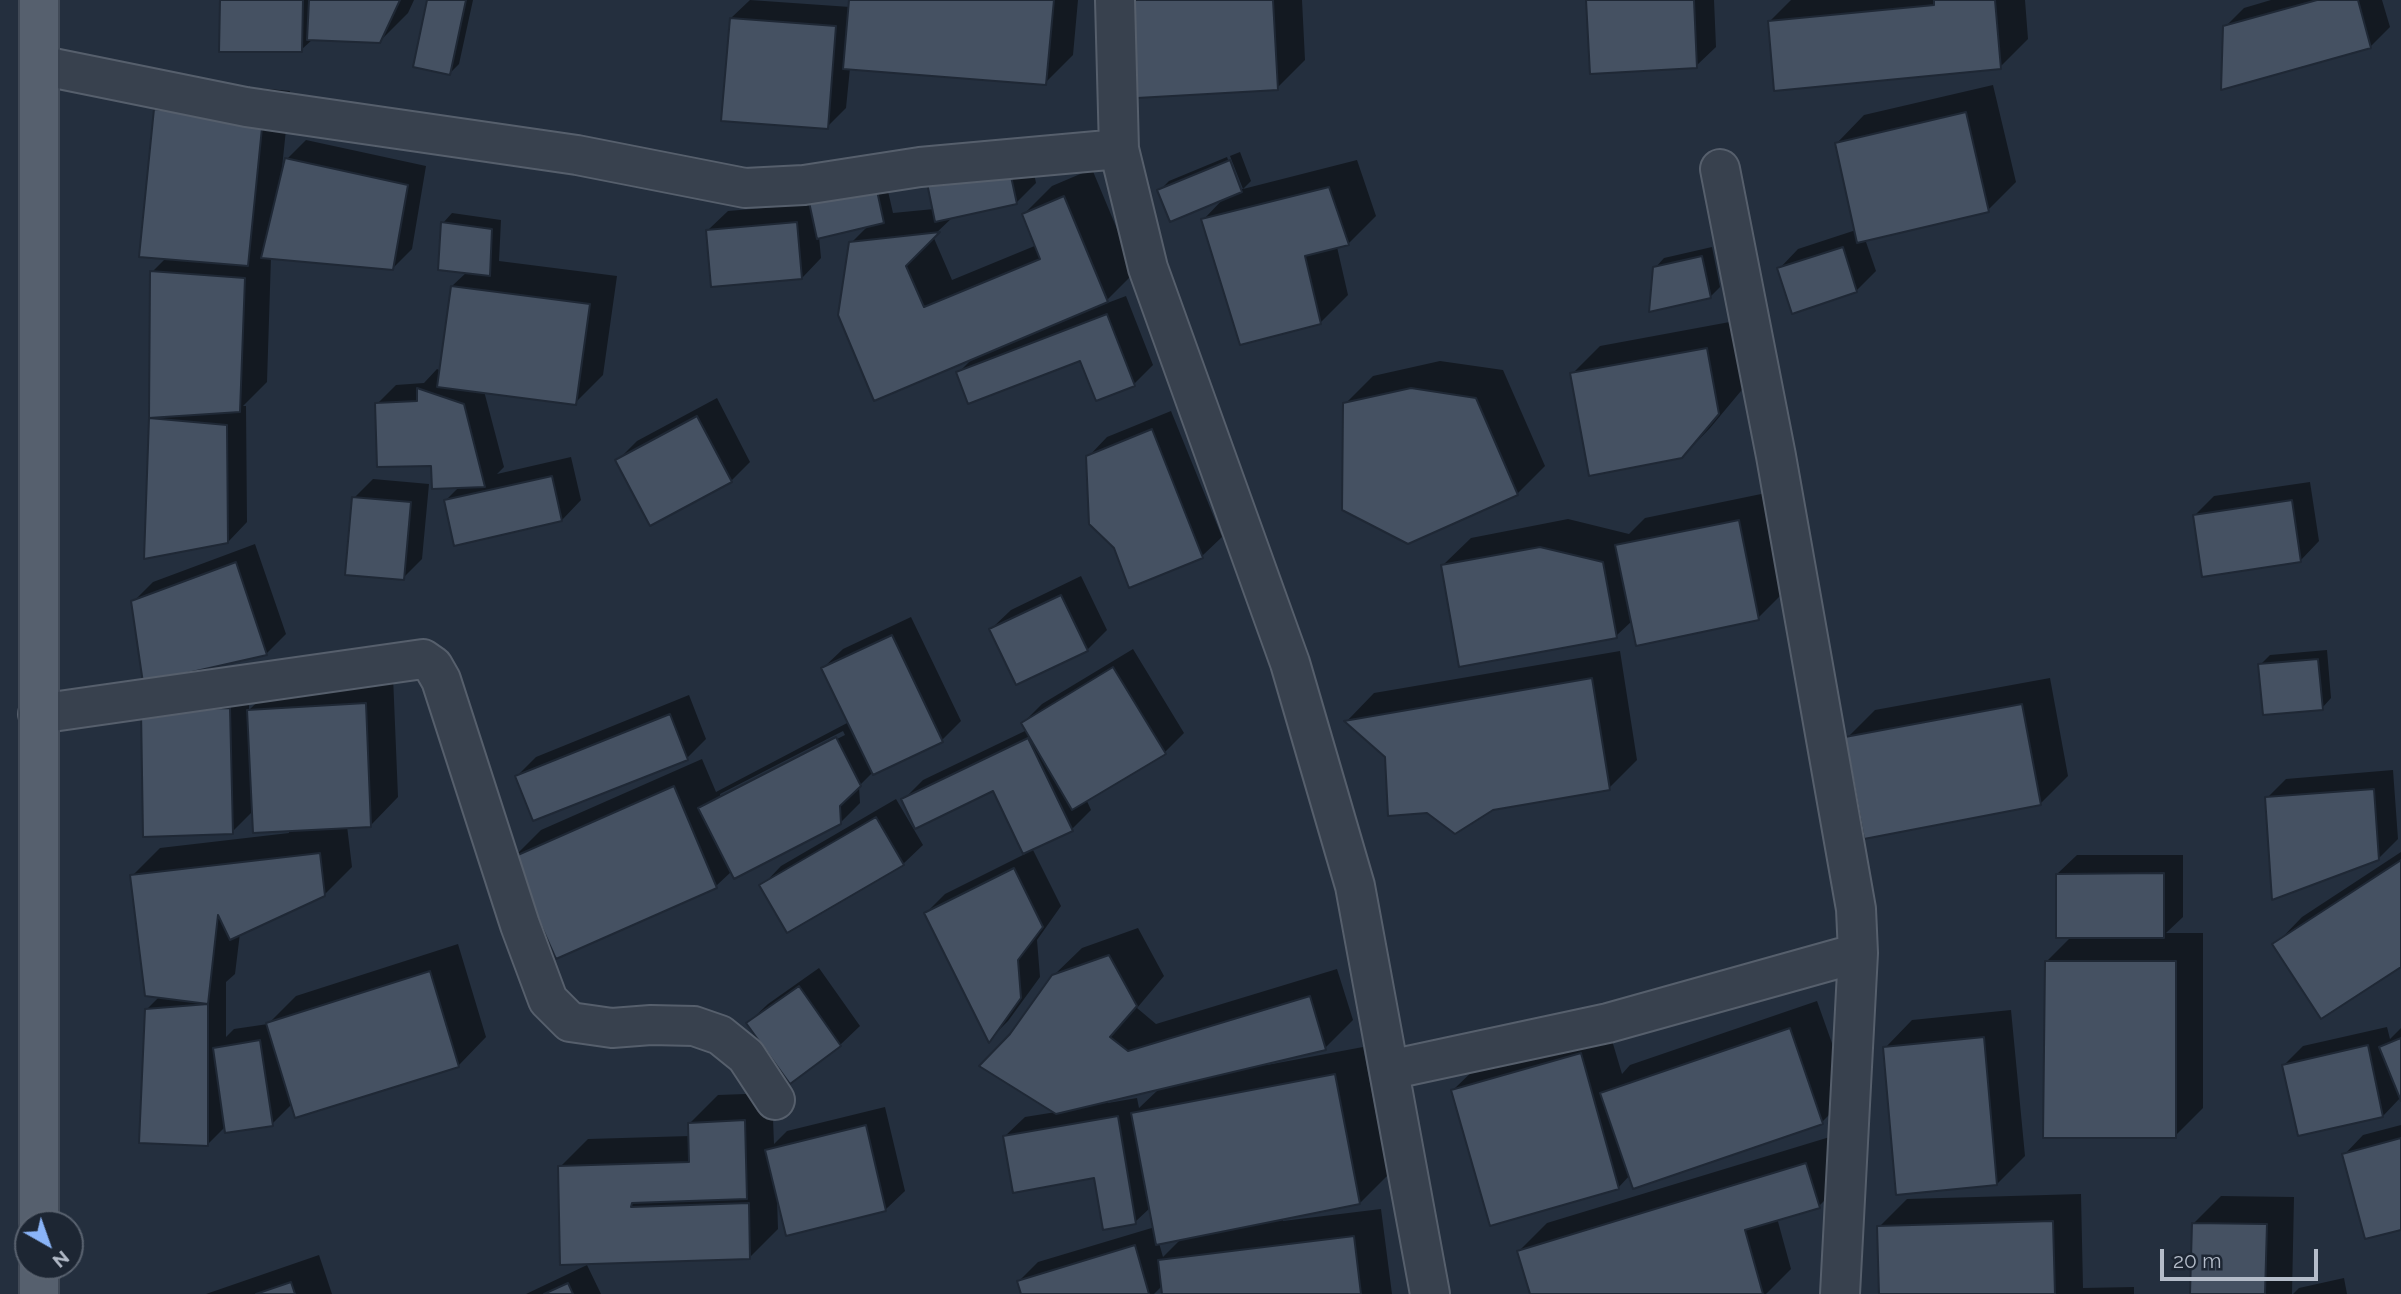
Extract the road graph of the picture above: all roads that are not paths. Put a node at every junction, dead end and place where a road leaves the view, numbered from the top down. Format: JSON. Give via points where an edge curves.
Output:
{"nodes":[{"id":1,"x":39,"y":0,"type":"edge"},
{"id":2,"x":1115,"y":0,"type":"edge"},
{"id":3,"x":39,"y":65,"type":"junction"},
{"id":4,"x":1119,"y":149,"type":"junction"},
{"id":5,"x":1720,"y":169,"type":"dead end"},
{"id":6,"x":38,"y":714,"type":"junction"},
{"id":7,"x":1858,"y":953,"type":"junction"},
{"id":8,"x":1389,"y":1070,"type":"junction"},
{"id":9,"x":775,"y":1100,"type":"dead end"},
{"id":10,"x":38,"y":1210,"type":"edge"},
{"id":11,"x":1430,"y":1294,"type":"edge"},
{"id":12,"x":1840,"y":1294,"type":"edge"}],
"edges":[{"from":1,"to":3,"type":"main road"},
{"from":2,"to":4,"type":"street"},
{"from":3,"to":4,"type":"street","via":[[246,107],[578,155],[745,188]]},
{"from":3,"to":6,"type":"main road"},
{"from":4,"to":8,"type":"street","via":[[1148,268],[1290,663],[1355,886]]},
{"from":5,"to":7,"type":"street","via":[[1834,779],[1856,909]]},
{"from":6,"to":9,"type":"street","via":[[423,659],[440,680],[548,1000],[570,1022],[612,1028],[694,1026],[720,1035],[746,1056]]},
{"from":6,"to":10,"type":"main road"},
{"from":7,"to":8,"type":"street","via":[[1608,1023]]},
{"from":7,"to":12,"type":"street"},
{"from":8,"to":11,"type":"street"}]}
